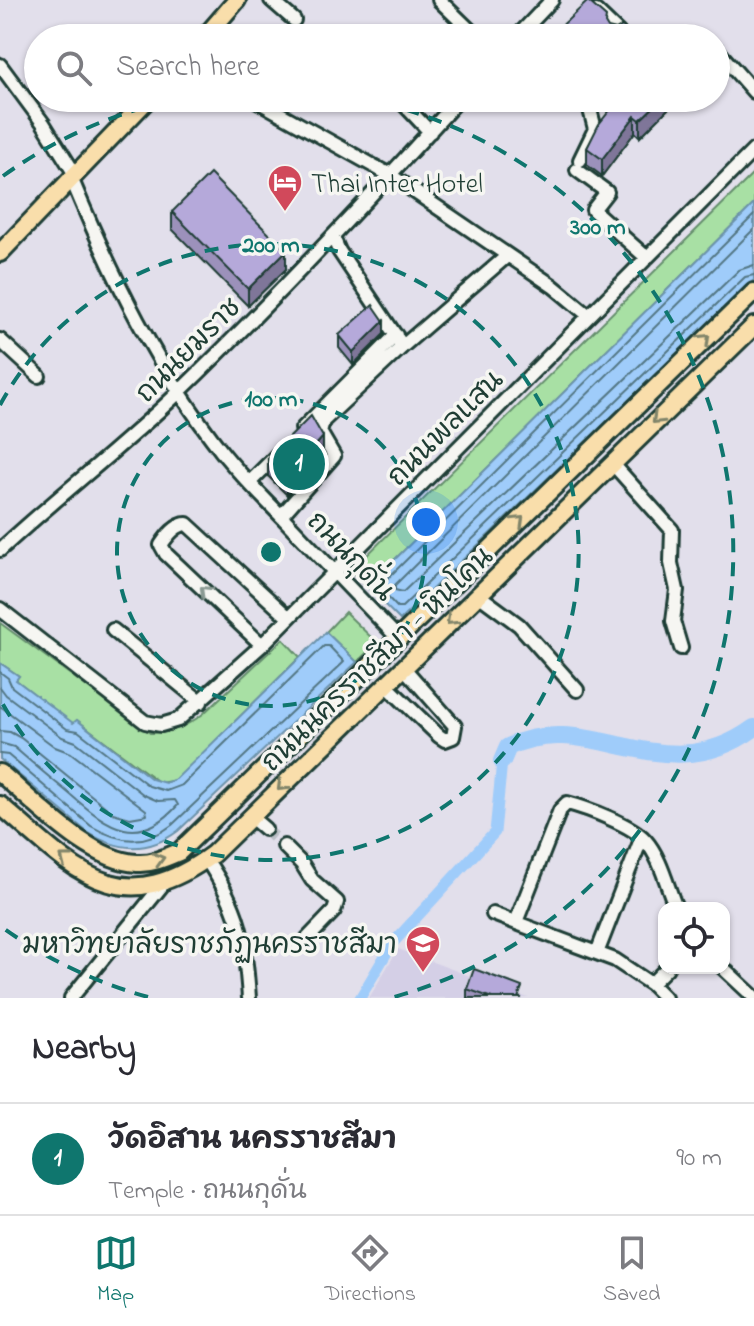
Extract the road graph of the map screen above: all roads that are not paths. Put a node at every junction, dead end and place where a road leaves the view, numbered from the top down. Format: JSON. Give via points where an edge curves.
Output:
{"nodes":[{"id":1,"x":237,"y":0,"type":"edge"},
{"id":2,"x":271,"y":0,"type":"edge"},
{"id":3,"x":439,"y":0,"type":"edge"},
{"id":4,"x":552,"y":0,"type":"edge"},
{"id":5,"x":584,"y":5,"type":"edge"},
{"id":6,"x":294,"y":20,"type":"dead end"},
{"id":7,"x":216,"y":24,"type":"edge"},
{"id":8,"x":464,"y":24,"type":"edge"},
{"id":9,"x":529,"y":24,"type":"edge"},
{"id":10,"x":608,"y":24,"type":"edge"},
{"id":11,"x":0,"y":65,"type":"edge"},
{"id":12,"x":730,"y":65,"type":"edge"},
{"id":13,"x":754,"y":92,"type":"edge"},
{"id":14,"x":24,"y":97,"type":"edge"},
{"id":15,"x":35,"y":112,"type":"edge"},
{"id":16,"x":136,"y":112,"type":"edge"},
{"id":17,"x":277,"y":112,"type":"edge"},
{"id":18,"x":411,"y":112,"type":"edge"},
{"id":19,"x":448,"y":112,"type":"edge"},
{"id":20,"x":591,"y":112,"type":"edge"},
{"id":21,"x":430,"y":132,"type":"junction"},
{"id":22,"x":754,"y":150,"type":"edge"},
{"id":23,"x":390,"y":175,"type":"junction"},
{"id":24,"x":74,"y":178,"type":"junction"},
{"id":25,"x":333,"y":237,"type":"junction"},
{"id":26,"x":0,"y":253,"type":"edge"},
{"id":27,"x":507,"y":256,"type":"junction"},
{"id":28,"x":647,"y":258,"type":"junction"},
{"id":29,"x":754,"y":292,"type":"edge"},
{"id":30,"x":588,"y":315,"type":"junction"},
{"id":31,"x":754,"y":326,"type":"edge"},
{"id":32,"x":0,"y":340,"type":"edge"},
{"id":33,"x":399,"y":341,"type":"junction"},
{"id":34,"x":39,"y":376,"type":"dead end"},
{"id":35,"x":179,"y":392,"type":"junction"},
{"id":36,"x":612,"y":463,"type":"junction"},
{"id":37,"x":249,"y":483,"type":"junction"},
{"id":38,"x":281,"y":516,"type":"junction"},
{"id":39,"x":0,"y":550,"type":"edge"},
{"id":40,"x":334,"y":573,"type":"junction"},
{"id":41,"x":477,"y":594,"type":"junction"},
{"id":42,"x":0,"y":609,"type":"edge"},
{"id":43,"x":289,"y":618,"type":"junction"},
{"id":44,"x":113,"y":630,"type":"dead end"},
{"id":45,"x":398,"y":638,"type":"junction"},
{"id":46,"x":262,"y":645,"type":"junction"},
{"id":47,"x":681,"y":648,"type":"dead end"},
{"id":48,"x":409,"y":661,"type":"junction"},
{"id":49,"x":385,"y":684,"type":"junction"},
{"id":50,"x":577,"y":690,"type":"dead end"},
{"id":51,"x":201,"y":702,"type":"junction"},
{"id":52,"x":0,"y":773,"type":"edge"},
{"id":53,"x":0,"y":805,"type":"edge"},
{"id":54,"x":251,"y":817,"type":"junction"},
{"id":55,"x":265,"y":829,"type":"tunnel mouth"},
{"id":56,"x":642,"y":837,"type":"junction"},
{"id":57,"x":284,"y":846,"type":"tunnel mouth"},
{"id":58,"x":206,"y":859,"type":"junction"},
{"id":59,"x":164,"y":883,"type":"junction"},
{"id":60,"x":674,"y":902,"type":"edge"},
{"id":61,"x":493,"y":914,"type":"dead end"},
{"id":62,"x":516,"y":922,"type":"junction"},
{"id":63,"x":307,"y":939,"type":"dead end"},
{"id":64,"x":597,"y":953,"type":"junction"},
{"id":65,"x":661,"y":974,"type":"edge"},
{"id":66,"x":729,"y":974,"type":"edge"},
{"id":67,"x":651,"y":984,"type":"junction"},
{"id":68,"x":754,"y":997,"type":"edge"},
{"id":69,"x":72,"y":998,"type":"edge"},
{"id":70,"x":249,"y":998,"type":"edge"},
{"id":71,"x":665,"y":998,"type":"edge"}],
"edges":[{"from":1,"to":7,"type":"main road"},
{"from":2,"to":6,"type":"street"},
{"from":3,"to":8,"type":"street"},
{"from":4,"to":9,"type":"street"},
{"from":5,"to":10,"type":"street"},
{"from":11,"to":14,"type":"street","name":"ถนนกุดั่น"},
{"from":12,"to":13,"type":"street"},
{"from":15,"to":24,"type":"street","name":"ถนนกุดั่น"},
{"from":16,"to":24,"type":"main road"},
{"from":17,"to":23,"type":"street"},
{"from":18,"to":21,"type":"street"},
{"from":19,"to":21,"type":"street","name":"ถนนยมราช"},
{"from":20,"to":28,"type":"street","via":[[595,129],[578,165],[607,192],[593,210]]},
{"from":21,"to":23,"type":"street","name":"ถนนยมราช"},
{"from":22,"to":28,"type":"street","name":"ถนนพลแสน"},
{"from":23,"to":25,"type":"street","name":"ถนนยมราช"},
{"from":23,"to":27,"type":"street"},
{"from":24,"to":26,"type":"main road"},
{"from":24,"to":35,"type":"street","name":"ถนนกุดั่น","via":[[99,245]]},
{"from":25,"to":33,"type":"street"},
{"from":25,"to":35,"type":"street","name":"ถนนยมราช"},
{"from":27,"to":30,"type":"street"},
{"from":27,"to":33,"type":"street"},
{"from":28,"to":30,"type":"street","name":"ถนนพลแสน"},
{"from":45,"to":29,"type":"main road","name":"ถนนนครราชสีมา - หินโคน","one_way":true},
{"from":30,"to":40,"type":"street","name":"ถนนพลแสน"},
{"from":31,"to":36,"type":"main road","name":"ถนนนครราชสีมา - หินโคน","one_way":true},
{"from":32,"to":34,"type":"street"},
{"from":33,"to":37,"type":"street"},
{"from":33,"to":38,"type":"street","via":[[321,423],[320,432],[334,456]]},
{"from":35,"to":37,"type":"street","name":"ถนนกุดั่น"},
{"from":35,"to":39,"type":"street","name":"ถนนยมราช"},
{"from":36,"to":41,"type":"main road","name":"ถนนนครราชสีมา - หินโคน"},
{"from":36,"to":47,"type":"street","via":[[672,530],[671,568],[677,590],[673,621]]},
{"from":37,"to":38,"type":"street","name":"ถนนกุดั่น"},
{"from":38,"to":40,"type":"street","name":"ถนนกุดั่น"},
{"from":40,"to":43,"type":"street","name":"ถนนพลแสน"},
{"from":40,"to":45,"type":"street","name":"ถนนกุดั่น"},
{"from":41,"to":48,"type":"main road","name":"ถนนนครราชสีมา - หินโคน","one_way":true},
{"from":41,"to":50,"type":"street","via":[[519,625]]},
{"from":42,"to":51,"type":"street","name":"ถนนพลแสน","via":[[145,722],[178,720]]},
{"from":43,"to":46,"type":"street","name":"ถนนพลแสน"},
{"from":46,"to":43,"type":"street","one_way":true,"via":[[166,554],[161,545],[171,533],[187,524]]},
{"from":44,"to":51,"type":"street"},
{"from":45,"to":48,"type":"main road"},
{"from":52,"to":45,"type":"main road","name":"ถนนนครราชสีมา - หินโคน","one_way":true,"via":[[91,849],[115,860],[157,861],[179,852]]},
{"from":46,"to":51,"type":"street","name":"ถนนพลแสน"},
{"from":48,"to":49,"type":"main road","name":"ถนนนครราชสีมา - หินโคน"},
{"from":48,"to":49,"type":"street","via":[[455,726],[453,737],[443,739]]},
{"from":49,"to":54,"type":"main road","name":"ถนนนครราชสีมา - หินโคน","one_way":true},
{"from":59,"to":53,"type":"main road","name":"ถนนนครราชสีมา - หินโคน","one_way":true,"via":[[128,887],[84,873]]},
{"from":54,"to":55,"type":"street"},
{"from":54,"to":58,"type":"main road","name":"ถนนนครราชสีมา - หินโคน"},
{"from":56,"to":60,"type":"street"},
{"from":56,"to":62,"type":"street","via":[[587,809],[565,804]]},
{"from":56,"to":64,"type":"street"},
{"from":57,"to":63,"type":"street","via":[[337,902]]},
{"from":58,"to":59,"type":"main road","name":"ถนนนครราชสีมา - หินโคน"},
{"from":58,"to":70,"type":"street","via":[[237,913]]},
{"from":59,"to":69,"type":"street"},
{"from":61,"to":62,"type":"street"},
{"from":62,"to":64,"type":"street"},
{"from":64,"to":67,"type":"street"},
{"from":65,"to":67,"type":"street"},
{"from":66,"to":68,"type":"street"},
{"from":67,"to":71,"type":"street"}]}
